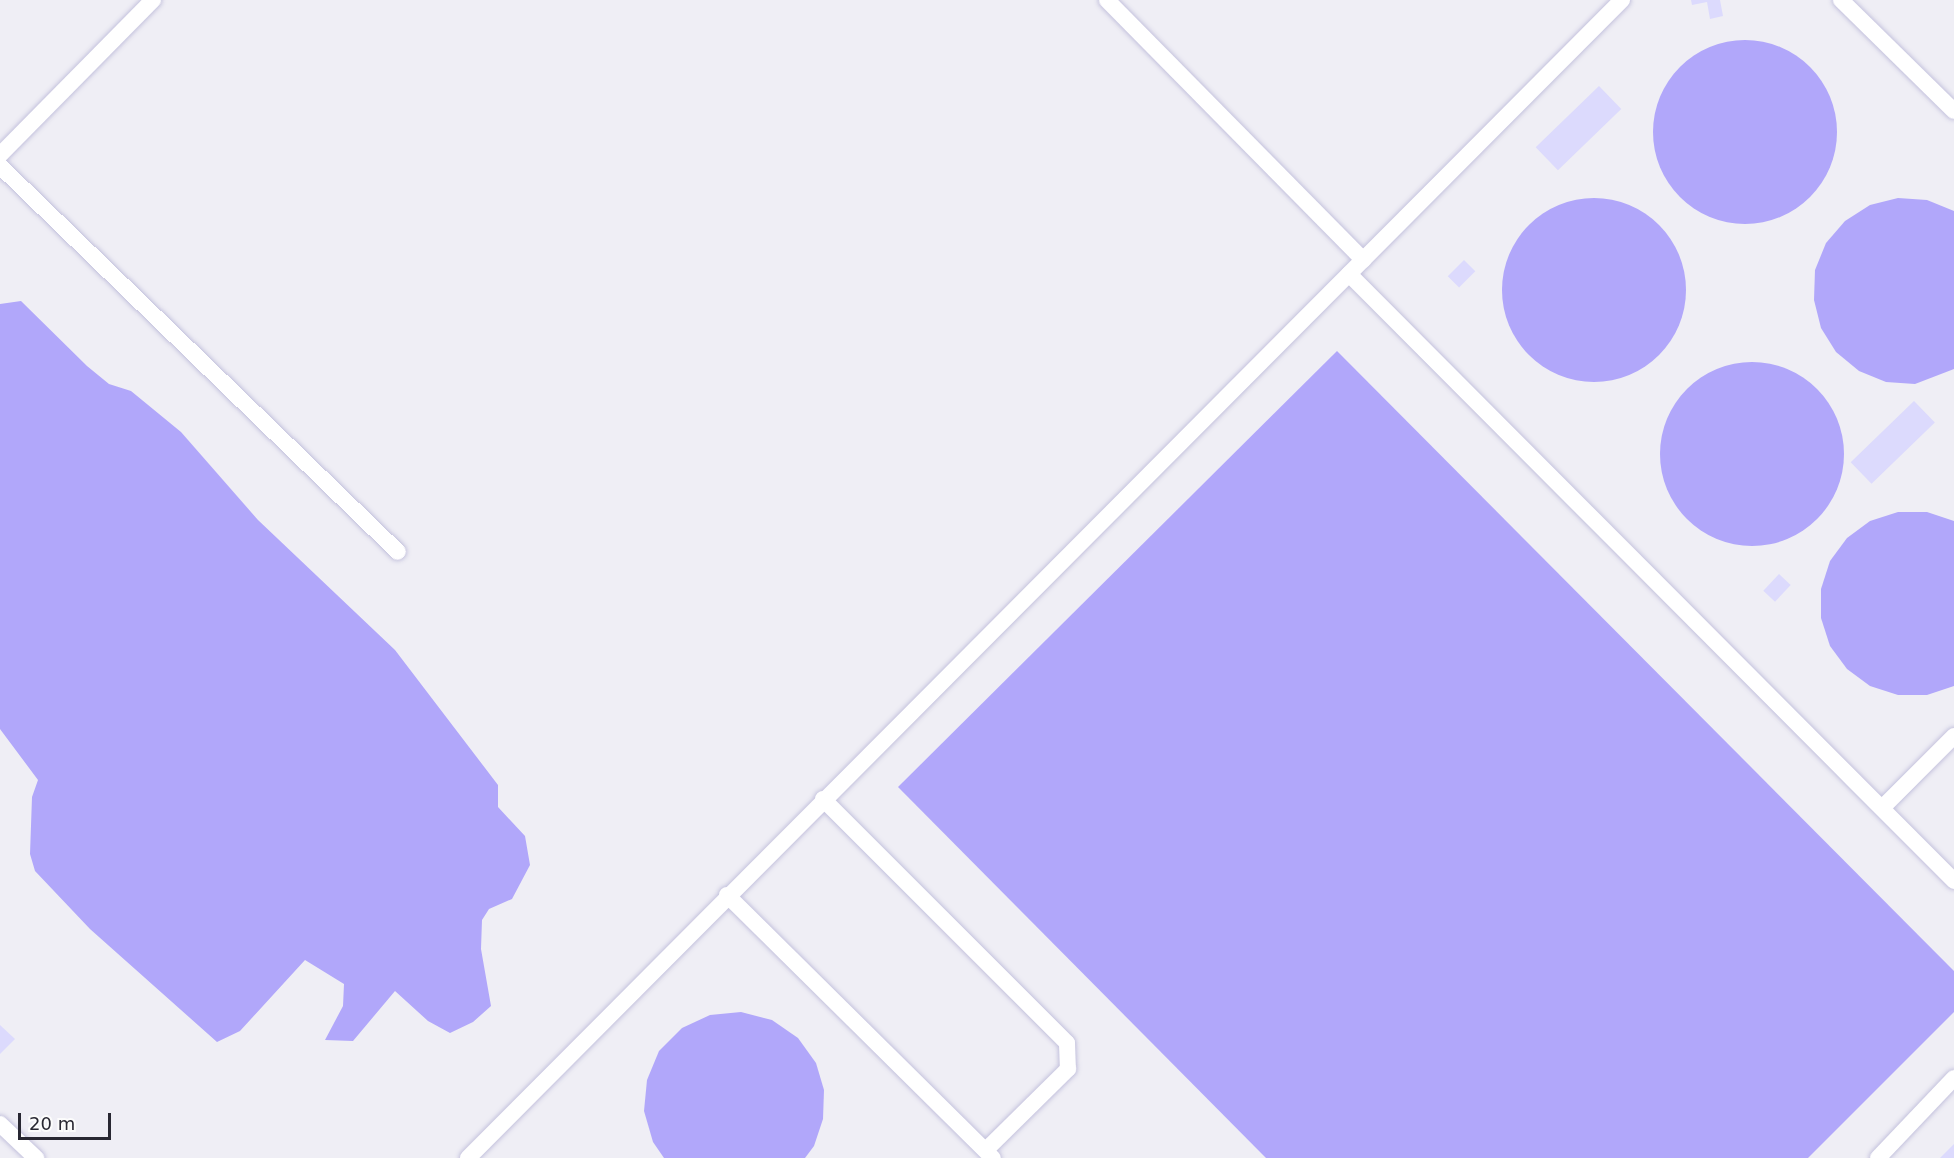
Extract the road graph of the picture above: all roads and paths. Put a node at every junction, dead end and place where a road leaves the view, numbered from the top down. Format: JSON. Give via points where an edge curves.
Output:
{"nodes":[{"id":1,"x":153,"y":0,"type":"edge"},
{"id":2,"x":1107,"y":0,"type":"edge"},
{"id":3,"x":1622,"y":0,"type":"edge"},
{"id":4,"x":1841,"y":0,"type":"edge"},
{"id":5,"x":1954,"y":111,"type":"edge"},
{"id":6,"x":0,"y":155,"type":"edge"},
{"id":7,"x":0,"y":166,"type":"edge"},
{"id":8,"x":1363,"y":260,"type":"junction"},
{"id":9,"x":1349,"y":274,"type":"junction"},
{"id":10,"x":399,"y":552,"type":"dead end"},
{"id":11,"x":1954,"y":736,"type":"edge"},
{"id":12,"x":823,"y":799,"type":"junction"},
{"id":13,"x":1882,"y":808,"type":"junction"},
{"id":14,"x":1954,"y":881,"type":"edge"},
{"id":15,"x":727,"y":895,"type":"junction"},
{"id":16,"x":1954,"y":1078,"type":"edge"},
{"id":17,"x":0,"y":1124,"type":"edge"},
{"id":18,"x":989,"y":1154,"type":"edge"},
{"id":19,"x":36,"y":1158,"type":"edge"},
{"id":20,"x":468,"y":1158,"type":"edge"},
{"id":21,"x":1878,"y":1158,"type":"edge"}],
"edges":[{"from":1,"to":6,"type":"lane"},
{"from":2,"to":8,"type":"lane"},
{"from":3,"to":8,"type":"lane"},
{"from":4,"to":5,"type":"lane"},
{"from":7,"to":10,"type":"lane"},
{"from":8,"to":9,"type":"lane"},
{"from":9,"to":12,"type":"lane"},
{"from":9,"to":13,"type":"lane"},
{"from":11,"to":13,"type":"lane"},
{"from":12,"to":15,"type":"lane"},
{"from":12,"to":18,"type":"lane","via":[[1067,1043],[1068,1069]]},
{"from":13,"to":14,"type":"lane"},
{"from":15,"to":18,"type":"lane"},
{"from":15,"to":20,"type":"lane"},
{"from":16,"to":21,"type":"lane"},
{"from":17,"to":19,"type":"lane"}]}
